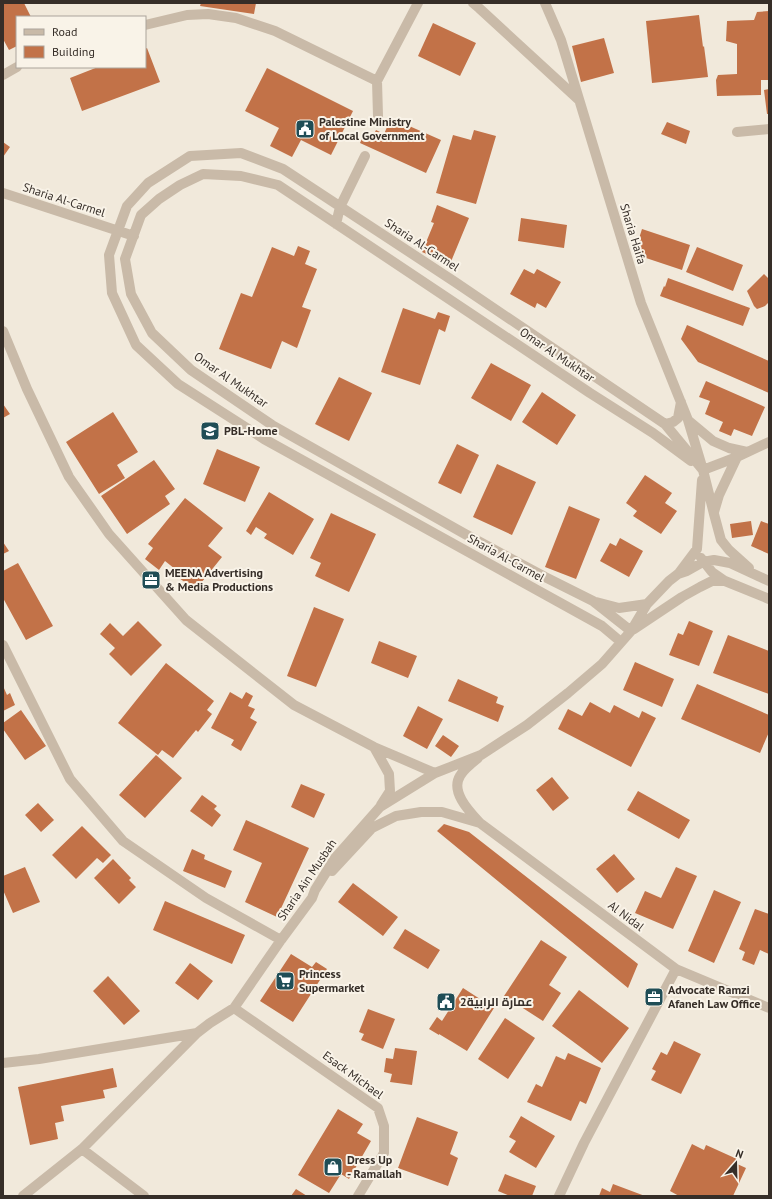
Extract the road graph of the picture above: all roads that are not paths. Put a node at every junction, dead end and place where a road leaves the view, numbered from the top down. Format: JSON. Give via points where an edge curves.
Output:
{"nodes":[{"id":1,"x":418,"y":3,"type":"edge"},
{"id":2,"x":473,"y":3,"type":"edge"},
{"id":3,"x":545,"y":3,"type":"edge"},
{"id":4,"x":146,"y":25,"type":"edge"},
{"id":5,"x":16,"y":68,"type":"edge"},
{"id":6,"x":3,"y":75,"type":"edge"},
{"id":7,"x":377,"y":81,"type":"junction"},
{"id":8,"x":579,"y":100,"type":"junction"},
{"id":9,"x":378,"y":116,"type":"dead end"},
{"id":10,"x":769,"y":129,"type":"edge"},
{"id":11,"x":737,"y":132,"type":"dead end"},
{"id":12,"x":365,"y":156,"type":"dead end"},
{"id":13,"x":3,"y":193,"type":"edge"},
{"id":14,"x":340,"y":207,"type":"junction"},
{"id":15,"x":336,"y":224,"type":"junction"},
{"id":16,"x":118,"y":231,"type":"junction"},
{"id":17,"x":134,"y":236,"type":"junction"},
{"id":18,"x":3,"y":331,"type":"edge"},
{"id":19,"x":681,"y":402,"type":"junction"},
{"id":20,"x":688,"y":420,"type":"junction"},
{"id":21,"x":665,"y":424,"type":"junction"},
{"id":22,"x":769,"y":442,"type":"edge"},
{"id":23,"x":747,"y":452,"type":"junction"},
{"id":24,"x":738,"y":457,"type":"junction"},
{"id":25,"x":703,"y":470,"type":"junction"},
{"id":26,"x":714,"y":514,"type":"junction"},
{"id":27,"x":697,"y":549,"type":"junction"},
{"id":28,"x":703,"y":562,"type":"junction"},
{"id":29,"x":678,"y":574,"type":"junction"},
{"id":30,"x":756,"y":575,"type":"junction"},
{"id":31,"x":769,"y":581,"type":"edge"},
{"id":32,"x":725,"y":582,"type":"junction"},
{"id":33,"x":769,"y":599,"type":"edge"},
{"id":34,"x":593,"y":600,"type":"junction"},
{"id":35,"x":647,"y":604,"type":"junction"},
{"id":36,"x":631,"y":631,"type":"junction"},
{"id":37,"x":621,"y":642,"type":"junction"},
{"id":38,"x":3,"y":645,"type":"edge"},
{"id":39,"x":374,"y":747,"type":"junction"},
{"id":40,"x":480,"y":755,"type":"junction"},
{"id":41,"x":435,"y":773,"type":"junction"},
{"id":42,"x":380,"y":807,"type":"junction"},
{"id":43,"x":480,"y":823,"type":"junction"},
{"id":44,"x":315,"y":890,"type":"junction"},
{"id":45,"x":281,"y":940,"type":"junction"},
{"id":46,"x":676,"y":969,"type":"junction"},
{"id":47,"x":234,"y":1008,"type":"junction"},
{"id":48,"x":769,"y":1008,"type":"edge"},
{"id":49,"x":197,"y":1033,"type":"junction"},
{"id":50,"x":3,"y":1064,"type":"edge"},
{"id":51,"x":82,"y":1149,"type":"junction"},
{"id":52,"x":23,"y":1196,"type":"edge"},
{"id":53,"x":144,"y":1196,"type":"edge"},
{"id":54,"x":358,"y":1196,"type":"edge"},
{"id":55,"x":559,"y":1196,"type":"edge"}],
"edges":[{"from":1,"to":7,"type":"street"},
{"from":2,"to":8,"type":"street"},
{"from":3,"to":8,"type":"street","name":"Sharia Haifa","via":[[561,40]]},
{"from":4,"to":7,"type":"street","via":[[187,15],[208,14],[236,18],[275,31]]},
{"from":5,"to":6,"type":"street"},
{"from":7,"to":9,"type":"street"},
{"from":8,"to":19,"type":"street","name":"Sharia Haifa","via":[[641,303]]},
{"from":10,"to":11,"type":"street"},
{"from":12,"to":14,"type":"street"},
{"from":13,"to":16,"type":"street","name":"Sharia Al-Carmel"},
{"from":14,"to":15,"type":"street"},
{"from":14,"to":16,"type":"street","name":"Sharia Al-Carmel","via":[[283,169],[241,153],[190,156],[148,183],[127,206]]},
{"from":14,"to":21,"type":"street","name":"Sharia Al-Carmel"},
{"from":15,"to":17,"type":"street","name":"Omar Al Mukhtar","via":[[278,185],[241,176],[203,174],[180,185],[141,215]]},
{"from":15,"to":25,"type":"street","name":"Omar Al Mukhtar","via":[[653,433]]},
{"from":16,"to":17,"type":"street","name":"Sharia Al-Carmel"},
{"from":16,"to":37,"type":"street","name":"Sharia Al-Carmel","via":[[109,255],[112,293],[136,345],[178,384],[264,439],[602,626]]},
{"from":17,"to":34,"type":"street","name":"Omar Al Mukhtar","via":[[126,259],[131,294],[152,333],[191,370],[279,429],[465,534]]},
{"from":18,"to":39,"type":"street","via":[[27,389],[69,477],[109,534],[186,620],[294,705]]},
{"from":19,"to":20,"type":"street","name":"Sharia Haifa"},
{"from":19,"to":21,"type":"street","via":[[678,418]]},
{"from":20,"to":23,"type":"street","via":[[713,441]]},
{"from":20,"to":25,"type":"street","name":"Sharia Haifa"},
{"from":21,"to":25,"type":"street","name":"Sharia Al-Carmel"},
{"from":22,"to":23,"type":"street"},
{"from":23,"to":24,"type":"street"},
{"from":24,"to":25,"type":"street"},
{"from":24,"to":26,"type":"street","via":[[719,495]]},
{"from":25,"to":26,"type":"street","name":"Sharia Haifa"},
{"from":25,"to":27,"type":"street"},
{"from":26,"to":30,"type":"street","name":"Sharia Haifa","via":[[721,540]]},
{"from":27,"to":28,"type":"street"},
{"from":27,"to":29,"type":"street"},
{"from":28,"to":29,"type":"street","name":"Sharia Ain Musbah"},
{"from":28,"to":30,"type":"street","name":"Sharia Ain Musbah","via":[[714,560],[730,563]]},
{"from":28,"to":32,"type":"street"},
{"from":29,"to":35,"type":"street","name":"Sharia Ain Musbah"},
{"from":30,"to":31,"type":"street","name":"Sharia Ain Musbah"},
{"from":32,"to":33,"type":"street","name":"Sharia Ain Musbah"},
{"from":32,"to":36,"type":"street","name":"Sharia Ain Musbah","via":[[712,581],[700,587]]},
{"from":34,"to":35,"type":"street","via":[[618,608]]},
{"from":34,"to":36,"type":"street","name":"Omar Al Mukhtar"},
{"from":35,"to":36,"type":"street","name":"Sharia Ain Musbah"},
{"from":36,"to":37,"type":"street","name":"Sharia Ain Musbah"},
{"from":37,"to":40,"type":"street","name":"Sharia Ain Musbah","via":[[602,664],[568,693],[527,725]]},
{"from":38,"to":45,"type":"street","via":[[70,779],[123,841],[206,898]]},
{"from":39,"to":41,"type":"street"},
{"from":39,"to":42,"type":"street","via":[[389,774],[390,791]]},
{"from":40,"to":41,"type":"street","name":"Sharia Ain Musbah"},
{"from":40,"to":43,"type":"street","via":[[460,776],[457,786],[461,799]]},
{"from":41,"to":42,"type":"street","name":"Sharia Ain Musbah"},
{"from":42,"to":44,"type":"street","name":"Sharia Ain Musbah","via":[[335,858]]},
{"from":43,"to":44,"type":"street","via":[[442,812],[396,816],[372,828]]},
{"from":43,"to":46,"type":"street","name":"Al Nidal"},
{"from":44,"to":45,"type":"street","name":"Sharia Ain Musbah","via":[[312,898]]},
{"from":45,"to":47,"type":"street","name":"Sharia Ain Musbah"},
{"from":46,"to":48,"type":"street","name":"Al Nidal"},
{"from":46,"to":55,"type":"street","via":[[584,1143]]},
{"from":47,"to":49,"type":"street","name":"Sharia Ain Musbah"},
{"from":47,"to":54,"type":"street","name":"Esack Michael","via":[[378,1108],[384,1126],[384,1153]]},
{"from":49,"to":50,"type":"street","name":"Sharia Ain Musbah"},
{"from":49,"to":51,"type":"street"},
{"from":51,"to":52,"type":"street"},
{"from":51,"to":53,"type":"street"}]}
